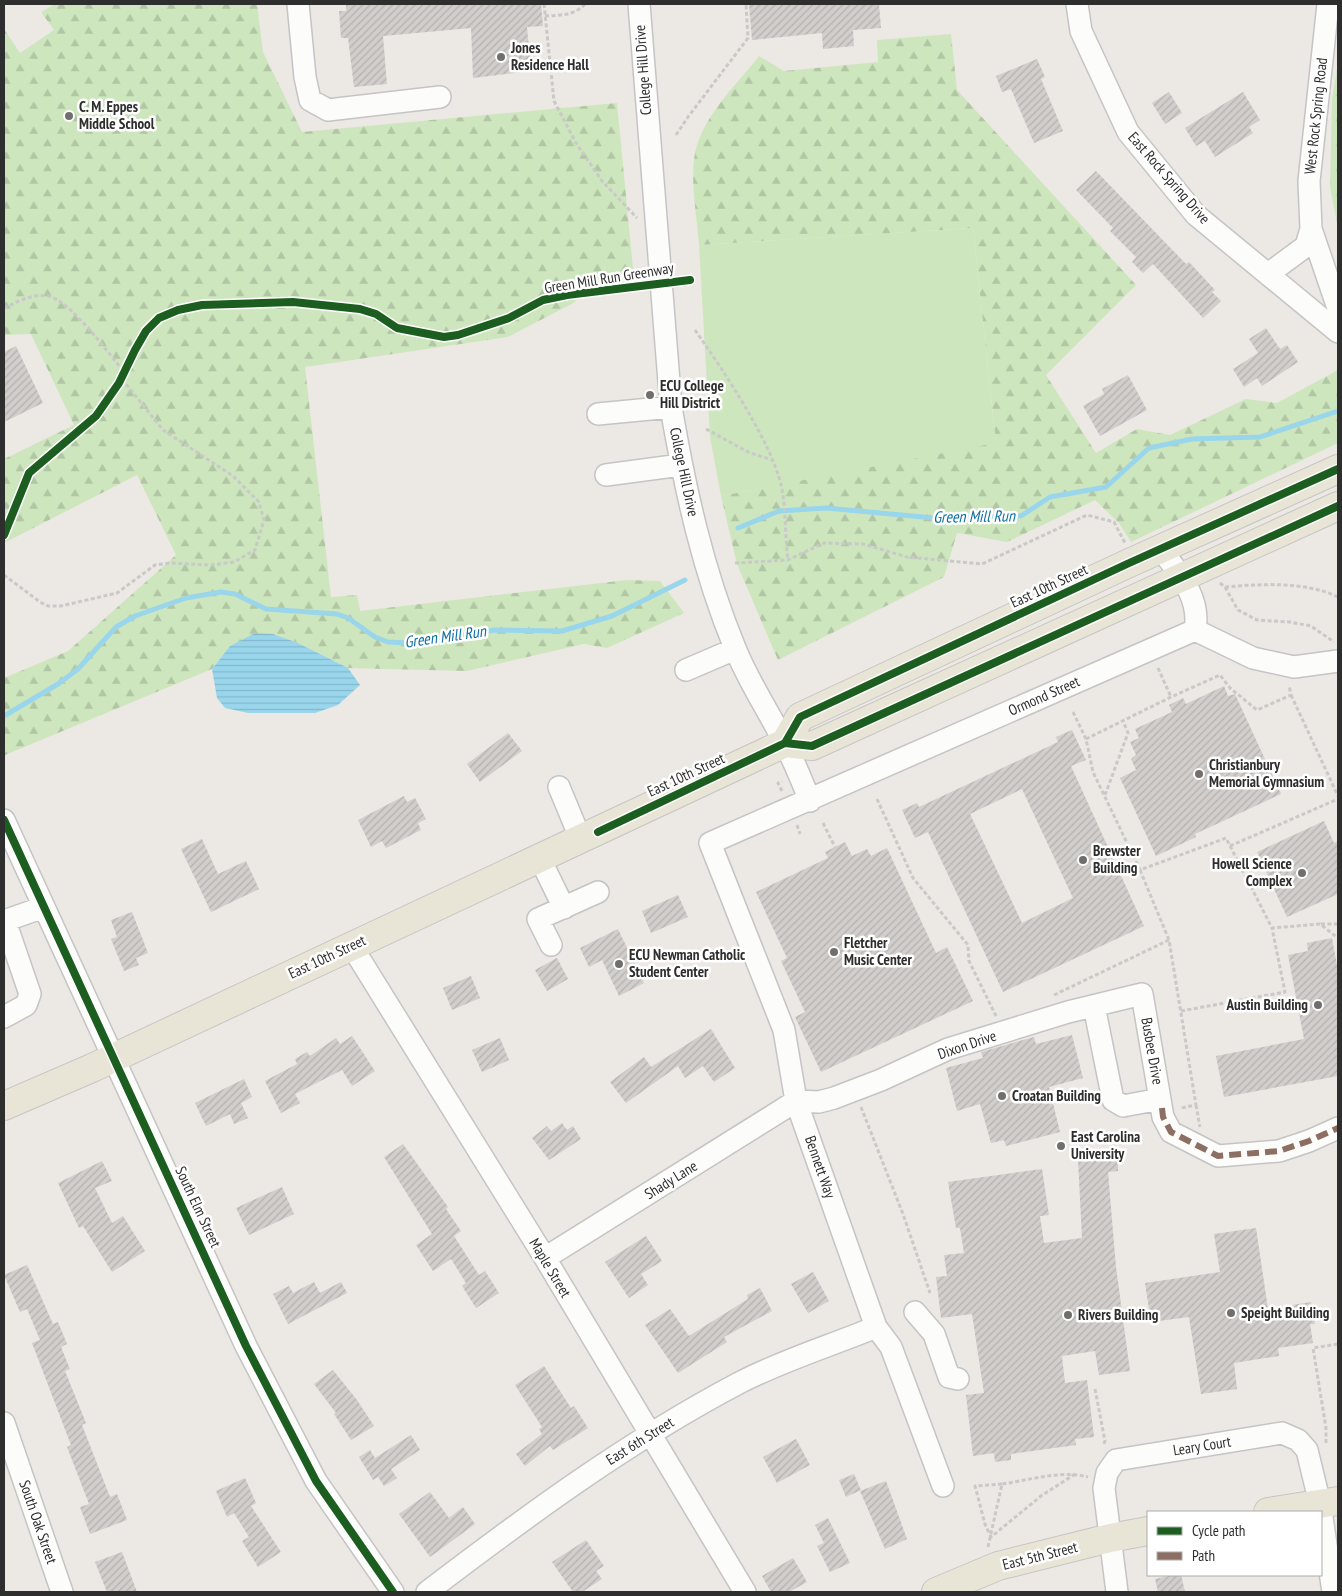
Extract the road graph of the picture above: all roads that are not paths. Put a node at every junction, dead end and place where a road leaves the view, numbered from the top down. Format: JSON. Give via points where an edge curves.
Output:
{"nodes":[{"id":1,"x":298,"y":4,"type":"edge"},
{"id":2,"x":638,"y":4,"type":"edge"},
{"id":3,"x":1077,"y":4,"type":"edge"},
{"id":4,"x":1328,"y":4,"type":"edge"},
{"id":5,"x":440,"y":97,"type":"dead end"},
{"id":6,"x":1311,"y":229,"type":"junction"},
{"id":7,"x":1268,"y":274,"type":"junction"},
{"id":8,"x":1338,"y":308,"type":"edge"},
{"id":9,"x":1338,"y":332,"type":"edge"},
{"id":10,"x":671,"y":407,"type":"junction"},
{"id":11,"x":598,"y":414,"type":"dead end"},
{"id":12,"x":681,"y":465,"type":"junction"},
{"id":13,"x":1338,"y":469,"type":"edge"},
{"id":14,"x":606,"y":475,"type":"dead end"},
{"id":15,"x":1338,"y":506,"type":"edge"},
{"id":16,"x":1161,"y":549,"type":"junction"},
{"id":17,"x":1182,"y":579,"type":"junction"},
{"id":18,"x":1195,"y":630,"type":"junction"},
{"id":19,"x":735,"y":649,"type":"junction"},
{"id":20,"x":1338,"y":662,"type":"edge"},
{"id":21,"x":686,"y":670,"type":"dead end"},
{"id":22,"x":785,"y":743,"type":"junction"},
{"id":23,"x":559,"y":787,"type":"dead end"},
{"id":24,"x":810,"y":801,"type":"junction"},
{"id":25,"x":6,"y":832,"type":"edge"},
{"id":26,"x":581,"y":840,"type":"junction"},
{"id":27,"x":710,"y":844,"type":"joint"},
{"id":28,"x":540,"y":859,"type":"junction"},
{"id":29,"x":598,"y":892,"type":"dead end"},
{"id":30,"x":44,"y":907,"type":"junction"},
{"id":31,"x":564,"y":908,"type":"junction"},
{"id":32,"x":4,"y":921,"type":"edge"},
{"id":33,"x":551,"y":945,"type":"dead end"},
{"id":34,"x":351,"y":946,"type":"junction"},
{"id":35,"x":1142,"y":994,"type":"joint"},
{"id":36,"x":1094,"y":1006,"type":"junction"},
{"id":37,"x":4,"y":1016,"type":"edge"},
{"id":38,"x":114,"y":1057,"type":"junction"},
{"id":39,"x":796,"y":1101,"type":"junction"},
{"id":40,"x":4,"y":1106,"type":"edge"},
{"id":41,"x":1161,"y":1106,"type":"junction"},
{"id":42,"x":1338,"y":1128,"type":"edge"},
{"id":43,"x":545,"y":1258,"type":"junction"},
{"id":44,"x":915,"y":1312,"type":"dead end"},
{"id":45,"x":876,"y":1327,"type":"junction"},
{"id":46,"x":958,"y":1379,"type":"dead end"},
{"id":47,"x":4,"y":1423,"type":"edge"},
{"id":48,"x":650,"y":1432,"type":"junction"},
{"id":49,"x":943,"y":1486,"type":"dead end"},
{"id":50,"x":1329,"y":1502,"type":"edge"},
{"id":51,"x":1274,"y":1511,"type":"edge"},
{"id":52,"x":1147,"y":1532,"type":"edge"},
{"id":53,"x":1110,"y":1538,"type":"junction"},
{"id":54,"x":62,"y":1592,"type":"edge"},
{"id":55,"x":393,"y":1592,"type":"edge"},
{"id":56,"x":427,"y":1592,"type":"edge"},
{"id":57,"x":745,"y":1592,"type":"edge"},
{"id":58,"x":936,"y":1592,"type":"edge"},
{"id":59,"x":1117,"y":1592,"type":"edge"},
{"id":60,"x":1333,"y":1592,"type":"edge"}],
"edges":[{"from":1,"to":5,"type":"street","via":[[310,100],[328,110]]},
{"from":2,"to":10,"type":"street","name":"College Hill Drive"},
{"from":3,"to":7,"type":"street","name":"East Rock Spring Drive","via":[[1080,31],[1128,132],[1196,215]]},
{"from":4,"to":6,"type":"street","name":"West Rock Spring Road","via":[[1309,181]]},
{"from":6,"to":7,"type":"street","name":"West Rock Spring Road","via":[[1306,246]]},
{"from":6,"to":8,"type":"street","name":"West Rock Spring Road"},
{"from":7,"to":9,"type":"street","name":"East Rock Spring Drive"},
{"from":10,"to":11,"type":"street"},
{"from":10,"to":12,"type":"street","name":"College Hill Drive"},
{"from":12,"to":14,"type":"street"},
{"from":12,"to":19,"type":"street","name":"College Hill Drive","via":[[710,577]]},
{"from":13,"to":16,"type":"main road","name":"East 10th Street"},
{"from":15,"to":17,"type":"main road"},
{"from":16,"to":17,"type":"street"},
{"from":16,"to":22,"type":"main road","name":"East 10th Street","via":[[800,716]]},
{"from":17,"to":18,"type":"street","via":[[1195,606]]},
{"from":17,"to":22,"type":"main road","via":[[812,746]]},
{"from":18,"to":20,"type":"street","via":[[1253,658],[1294,667]]},
{"from":18,"to":24,"type":"street","name":"Ormond Street"},
{"from":19,"to":21,"type":"street"},
{"from":19,"to":22,"type":"street","name":"College Hill Drive","via":[[751,686]]},
{"from":22,"to":24,"type":"street"},
{"from":22,"to":26,"type":"main road","name":"East 10th Street"},
{"from":23,"to":26,"type":"street"},
{"from":24,"to":27,"type":"street","name":"Ormond Street"},
{"from":25,"to":30,"type":"street","name":"South Elm Street"},
{"from":26,"to":28,"type":"main road","name":"East 10th Street"},
{"from":27,"to":39,"type":"street","name":"Bennett Way","via":[[784,1030]]},
{"from":28,"to":31,"type":"street"},
{"from":28,"to":34,"type":"main road","name":"East 10th Street"},
{"from":29,"to":31,"type":"street"},
{"from":30,"to":32,"type":"street"},
{"from":30,"to":38,"type":"street","name":"South Elm Street"},
{"from":31,"to":33,"type":"street","via":[[538,919]]},
{"from":32,"to":37,"type":"street","via":[[30,994],[26,1005]]},
{"from":34,"to":38,"type":"main road","name":"East 10th Street"},
{"from":34,"to":43,"type":"street","name":"Maple Street"},
{"from":35,"to":36,"type":"street","name":"Dixon Drive"},
{"from":35,"to":41,"type":"street","name":"Busbee Drive"},
{"from":36,"to":39,"type":"street","name":"Dixon Drive","via":[[948,1049],[834,1098],[819,1102]]},
{"from":36,"to":41,"type":"street","via":[[1113,1100],[1123,1106]]},
{"from":38,"to":40,"type":"main road","name":"East 10th Street"},
{"from":38,"to":55,"type":"street","name":"South Elm Street","via":[[246,1346],[316,1481]]},
{"from":39,"to":43,"type":"street","name":"Shady Lane"},
{"from":39,"to":45,"type":"street","name":"Bennett Way"},
{"from":41,"to":42,"type":"street","name":"Busbee Drive","via":[[1171,1132],[1218,1156],[1279,1151]]},
{"from":43,"to":48,"type":"street","name":"Maple Street"},
{"from":44,"to":46,"type":"street","via":[[934,1334],[949,1377]]},
{"from":45,"to":48,"type":"street","name":"East 6th Street","via":[[787,1361]]},
{"from":45,"to":49,"type":"street","name":"Bennett Way","via":[[891,1347]]},
{"from":47,"to":54,"type":"street","name":"South Oak Street"},
{"from":48,"to":56,"type":"street","name":"East 6th Street","via":[[522,1519]]},
{"from":48,"to":57,"type":"street","name":"Maple Street"},
{"from":50,"to":51,"type":"main road"},
{"from":50,"to":53,"type":"street","name":"Leary Court","via":[[1308,1450],[1298,1440],[1282,1433],[1272,1434],[1116,1460],[1107,1473],[1104,1488]]},
{"from":50,"to":60,"type":"street"},
{"from":52,"to":53,"type":"main road","name":"East 5th Street"},
{"from":53,"to":58,"type":"main road","name":"East 5th Street","via":[[998,1566]]},
{"from":53,"to":59,"type":"street"}]}
